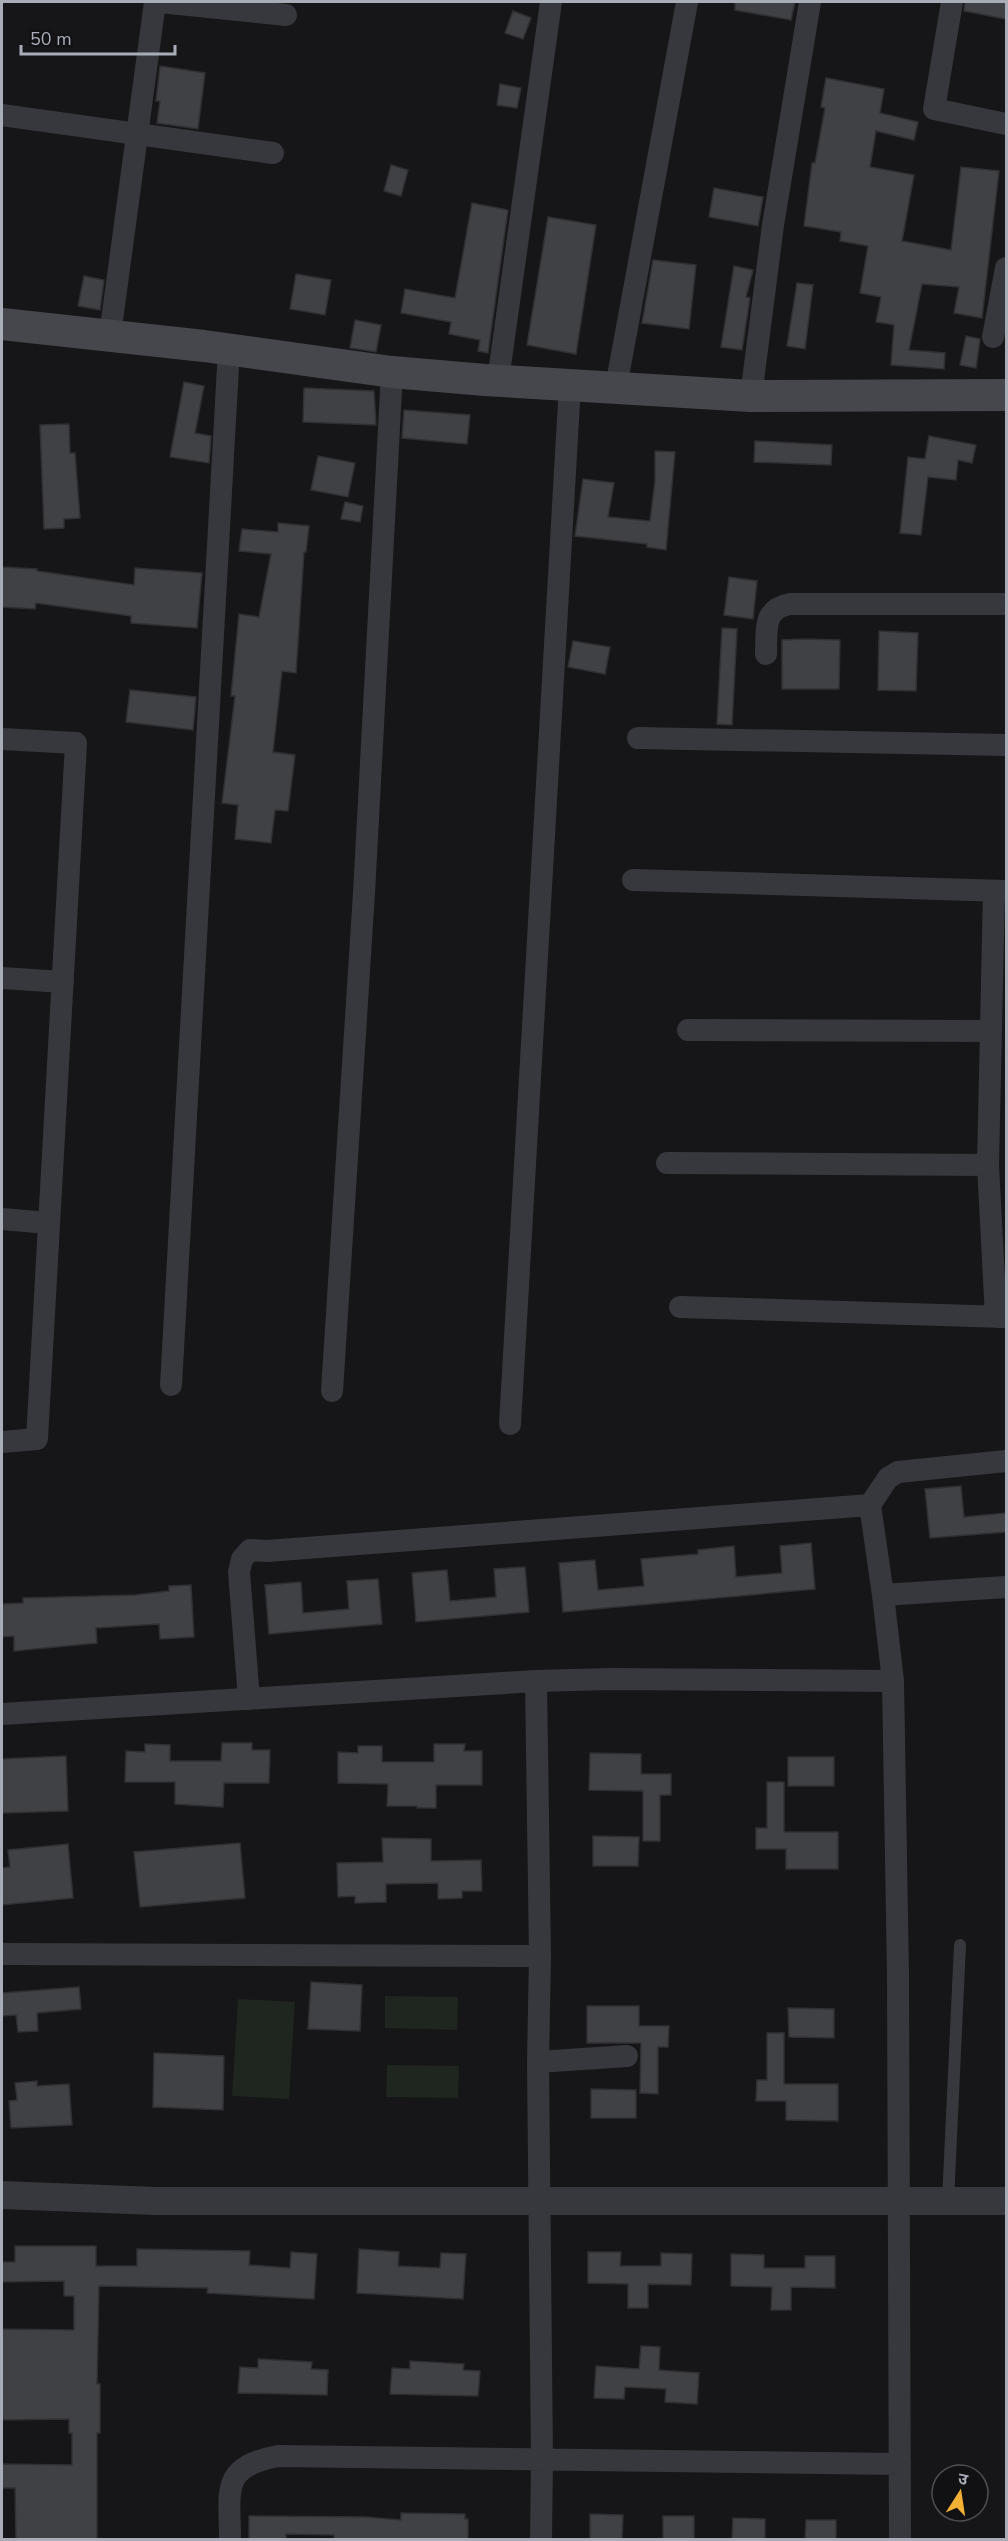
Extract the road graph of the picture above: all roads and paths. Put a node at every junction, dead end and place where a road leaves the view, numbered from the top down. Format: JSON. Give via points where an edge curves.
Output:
{"nodes":[{"id":1,"x":155,"y":2,"type":"edge"},
{"id":2,"x":160,"y":2,"type":"edge"},
{"id":3,"x":551,"y":2,"type":"edge"},
{"id":4,"x":687,"y":2,"type":"edge"},
{"id":5,"x":810,"y":2,"type":"edge"},
{"id":6,"x":952,"y":2,"type":"edge"},
{"id":7,"x":286,"y":15,"type":"dead end"},
{"id":8,"x":2,"y":115,"type":"edge"},
{"id":9,"x":1006,"y":124,"type":"edge"},
{"id":10,"x":137,"y":134,"type":"junction"},
{"id":11,"x":273,"y":153,"type":"dead end"},
{"id":12,"x":1006,"y":268,"type":"edge"},
{"id":13,"x":2,"y":324,"type":"edge"},
{"id":14,"x":110,"y":335,"type":"junction"},
{"id":15,"x":993,"y":337,"type":"dead end"},
{"id":16,"x":229,"y":349,"type":"junction"},
{"id":17,"x":392,"y":372,"type":"junction"},
{"id":18,"x":498,"y":380,"type":"junction"},
{"id":19,"x":570,"y":385,"type":"junction"},
{"id":20,"x":616,"y":387,"type":"junction"},
{"id":21,"x":1006,"y":395,"type":"edge"},
{"id":22,"x":751,"y":396,"type":"junction"},
{"id":23,"x":1006,"y":604,"type":"edge"},
{"id":24,"x":766,"y":654,"type":"dead end"},
{"id":25,"x":638,"y":738,"type":"dead end"},
{"id":26,"x":2,"y":739,"type":"edge"},
{"id":27,"x":1006,"y":745,"type":"edge"},
{"id":28,"x":633,"y":880,"type":"dead end"},
{"id":29,"x":1000,"y":891,"type":"edge"},
{"id":30,"x":2,"y":978,"type":"edge"},
{"id":31,"x":63,"y":982,"type":"junction"},
{"id":32,"x":688,"y":1030,"type":"dead end"},
{"id":33,"x":991,"y":1031,"type":"junction"},
{"id":34,"x":667,"y":1163,"type":"dead end"},
{"id":35,"x":988,"y":1165,"type":"junction"},
{"id":36,"x":2,"y":1220,"type":"edge"},
{"id":37,"x":48,"y":1223,"type":"junction"},
{"id":38,"x":680,"y":1307,"type":"dead end"},
{"id":39,"x":1001,"y":1317,"type":"edge"},
{"id":40,"x":171,"y":1385,"type":"dead end"},
{"id":41,"x":332,"y":1391,"type":"dead end"},
{"id":42,"x":510,"y":1424,"type":"dead end"},
{"id":43,"x":2,"y":1442,"type":"edge"},
{"id":44,"x":1006,"y":1461,"type":"edge"},
{"id":45,"x":870,"y":1505,"type":"junction"},
{"id":46,"x":1006,"y":1587,"type":"edge"},
{"id":47,"x":883,"y":1595,"type":"junction"},
{"id":48,"x":536,"y":1680,"type":"junction"},
{"id":49,"x":893,"y":1682,"type":"junction"},
{"id":50,"x":249,"y":1699,"type":"junction"},
{"id":51,"x":2,"y":1714,"type":"edge"},
{"id":52,"x":960,"y":1945,"type":"dead end"},
{"id":53,"x":2,"y":1954,"type":"edge"},
{"id":54,"x":540,"y":1956,"type":"junction"},
{"id":55,"x":627,"y":2056,"type":"dead end"},
{"id":56,"x":538,"y":2062,"type":"junction"},
{"id":57,"x":2,"y":2195,"type":"edge"},
{"id":58,"x":540,"y":2201,"type":"junction"},
{"id":59,"x":899,"y":2201,"type":"junction"},
{"id":60,"x":948,"y":2201,"type":"junction"},
{"id":61,"x":1006,"y":2201,"type":"edge"},
{"id":62,"x":543,"y":2459,"type":"junction"},
{"id":63,"x":900,"y":2464,"type":"junction"},
{"id":64,"x":230,"y":2540,"type":"edge"},
{"id":65,"x":541,"y":2540,"type":"edge"},
{"id":66,"x":900,"y":2540,"type":"edge"}],
"edges":[{"from":1,"to":10,"type":"street"},
{"from":2,"to":7,"type":"street"},
{"from":3,"to":18,"type":"street"},
{"from":4,"to":20,"type":"street"},
{"from":5,"to":22,"type":"street","via":[[773,225]]},
{"from":6,"to":9,"type":"street","via":[[934,109]]},
{"from":8,"to":10,"type":"street"},
{"from":10,"to":11,"type":"street"},
{"from":10,"to":14,"type":"street"},
{"from":12,"to":15,"type":"street"},
{"from":13,"to":14,"type":"main road"},
{"from":14,"to":16,"type":"main road"},
{"from":16,"to":17,"type":"main road"},
{"from":16,"to":40,"type":"street"},
{"from":17,"to":18,"type":"main road"},
{"from":17,"to":41,"type":"street"},
{"from":18,"to":19,"type":"main road"},
{"from":19,"to":20,"type":"main road"},
{"from":19,"to":42,"type":"street"},
{"from":20,"to":22,"type":"main road"},
{"from":21,"to":22,"type":"main road"},
{"from":23,"to":24,"type":"street","via":[[779,606],[768,625]]},
{"from":25,"to":27,"type":"street"},
{"from":26,"to":31,"type":"street","via":[[76,744]]},
{"from":28,"to":29,"type":"street"},
{"from":29,"to":33,"type":"street"},
{"from":30,"to":31,"type":"street"},
{"from":31,"to":37,"type":"street"},
{"from":32,"to":33,"type":"street"},
{"from":33,"to":35,"type":"street"},
{"from":34,"to":35,"type":"street"},
{"from":35,"to":39,"type":"street"},
{"from":36,"to":37,"type":"street"},
{"from":37,"to":43,"type":"street","via":[[37,1438]]},
{"from":38,"to":39,"type":"street"},
{"from":44,"to":45,"type":"street","via":[[898,1472],[884,1483]]},
{"from":45,"to":47,"type":"street"},
{"from":45,"to":50,"type":"street","via":[[250,1550],[242,1559],[239,1572]]},
{"from":46,"to":47,"type":"street"},
{"from":47,"to":49,"type":"street"},
{"from":48,"to":49,"type":"street"},
{"from":48,"to":50,"type":"street"},
{"from":48,"to":54,"type":"street"},
{"from":49,"to":59,"type":"street"},
{"from":50,"to":51,"type":"street"},
{"from":52,"to":60,"type":"lane"},
{"from":53,"to":54,"type":"street"},
{"from":54,"to":56,"type":"street"},
{"from":55,"to":56,"type":"street"},
{"from":56,"to":58,"type":"street"},
{"from":57,"to":58,"type":"street","via":[[156,2201]]},
{"from":58,"to":59,"type":"street"},
{"from":58,"to":62,"type":"street"},
{"from":59,"to":60,"type":"street"},
{"from":59,"to":63,"type":"street"},
{"from":60,"to":61,"type":"street"},
{"from":62,"to":63,"type":"street"},
{"from":62,"to":64,"type":"street","via":[[278,2456],[258,2460],[242,2467],[232,2480]]},
{"from":62,"to":65,"type":"street"},
{"from":63,"to":66,"type":"street"}]}
